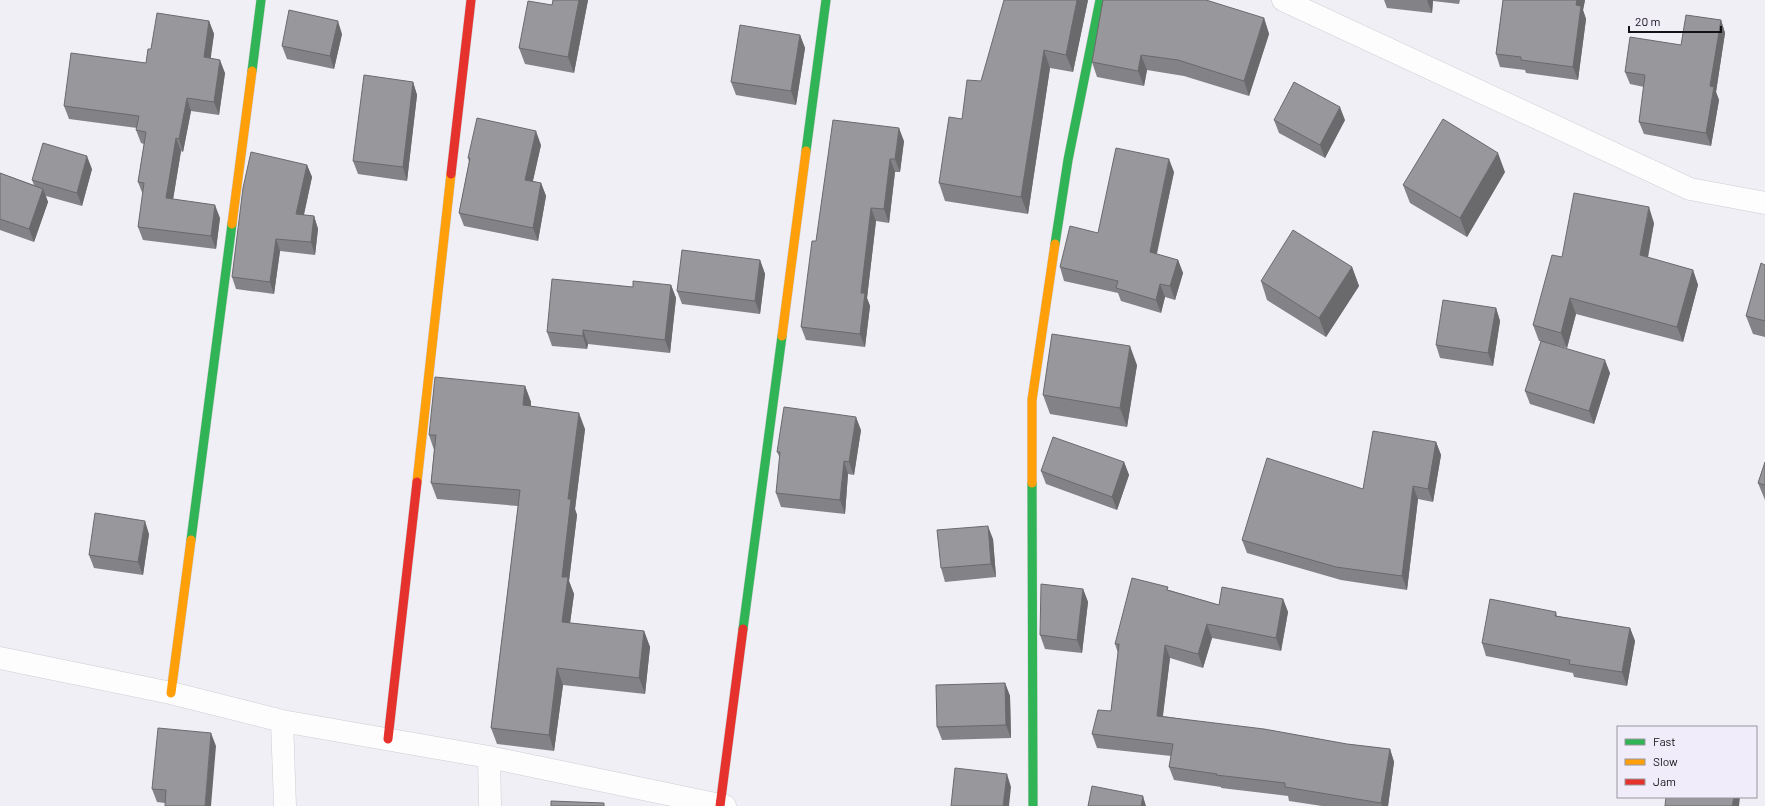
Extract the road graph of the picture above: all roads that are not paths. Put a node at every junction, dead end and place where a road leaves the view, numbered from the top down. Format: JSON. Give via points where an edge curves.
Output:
{"nodes":[{"id":1,"x":261,"y":0,"type":"edge"},
{"id":2,"x":471,"y":0,"type":"edge"},
{"id":3,"x":826,"y":0,"type":"edge"},
{"id":4,"x":1100,"y":0,"type":"edge"},
{"id":5,"x":1283,"y":0,"type":"edge"},
{"id":6,"x":1765,"y":202,"type":"edge"},
{"id":7,"x":0,"y":658,"type":"edge"},
{"id":8,"x":171,"y":693,"type":"junction"},
{"id":9,"x":282,"y":720,"type":"junction"},
{"id":10,"x":388,"y":739,"type":"junction"},
{"id":11,"x":489,"y":757,"type":"junction"},
{"id":12,"x":285,"y":806,"type":"edge"},
{"id":13,"x":490,"y":806,"type":"edge"},
{"id":14,"x":721,"y":806,"type":"edge"},
{"id":15,"x":1033,"y":806,"type":"edge"}],
"edges":[{"from":1,"to":8,"type":"street"},
{"from":2,"to":10,"type":"street"},
{"from":3,"to":14,"type":"street"},
{"from":4,"to":15,"type":"street","via":[[1068,160],[1032,400]]},
{"from":5,"to":6,"type":"street","via":[[1690,189]]},
{"from":7,"to":8,"type":"street"},
{"from":8,"to":9,"type":"street"},
{"from":9,"to":10,"type":"street"},
{"from":9,"to":12,"type":"street"},
{"from":10,"to":11,"type":"street"},
{"from":11,"to":13,"type":"street"},
{"from":11,"to":14,"type":"street"}]}
